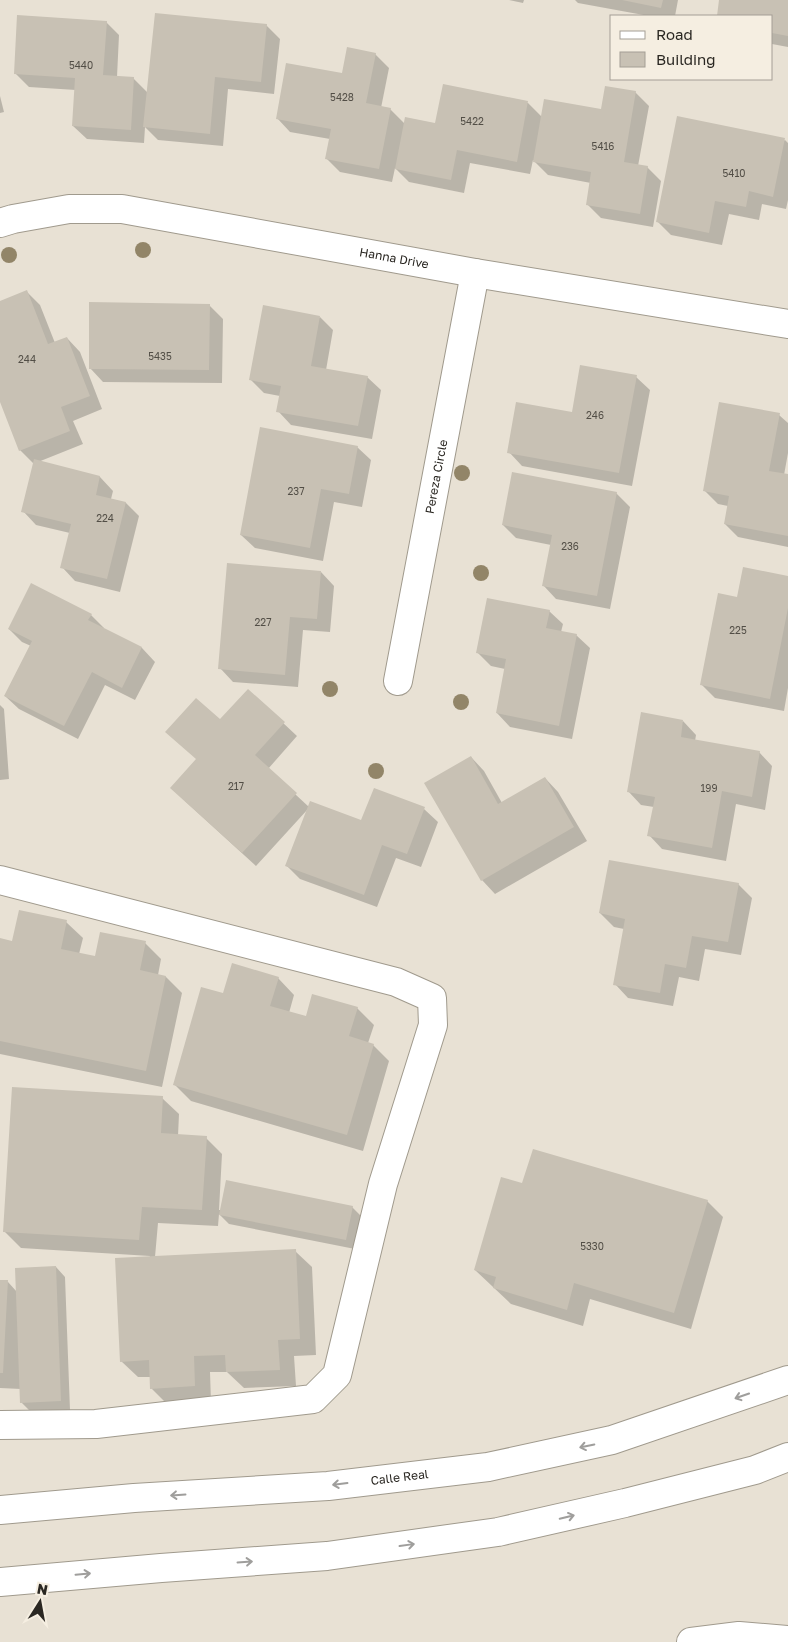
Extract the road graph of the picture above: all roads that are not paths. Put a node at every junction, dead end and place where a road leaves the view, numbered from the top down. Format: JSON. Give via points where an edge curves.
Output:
{"nodes":[{"id":1,"x":0,"y":224,"type":"edge"},
{"id":2,"x":475,"y":274,"type":"junction"},
{"id":3,"x":788,"y":324,"type":"edge"},
{"id":4,"x":398,"y":681,"type":"dead end"},
{"id":5,"x":0,"y":880,"type":"edge"},
{"id":6,"x":788,"y":1380,"type":"edge"},
{"id":7,"x":0,"y":1425,"type":"edge"},
{"id":8,"x":788,"y":1457,"type":"edge"},
{"id":9,"x":0,"y":1510,"type":"edge"},
{"id":10,"x":0,"y":1582,"type":"edge"},
{"id":11,"x":788,"y":1640,"type":"edge"},
{"id":12,"x":691,"y":1642,"type":"edge"}],
"edges":[{"from":1,"to":2,"type":"main road","name":"Hanna Drive","via":[[69,209],[122,209]]},
{"from":2,"to":3,"type":"main road","name":"Hanna Drive"},
{"from":2,"to":4,"type":"main road","name":"Pereza Circle"},
{"from":5,"to":7,"type":"main road","via":[[396,982],[432,998],[433,1025],[383,1184],[337,1375],[313,1399],[96,1424]]},
{"from":6,"to":9,"type":"main road","name":"Calle Real","one_way":true,"via":[[612,1440],[488,1467],[328,1486]]},
{"from":10,"to":8,"type":"main road","one_way":true,"via":[[327,1556],[498,1532],[625,1504],[754,1470]]},
{"from":11,"to":12,"type":"main road","via":[[739,1636]]}]}
